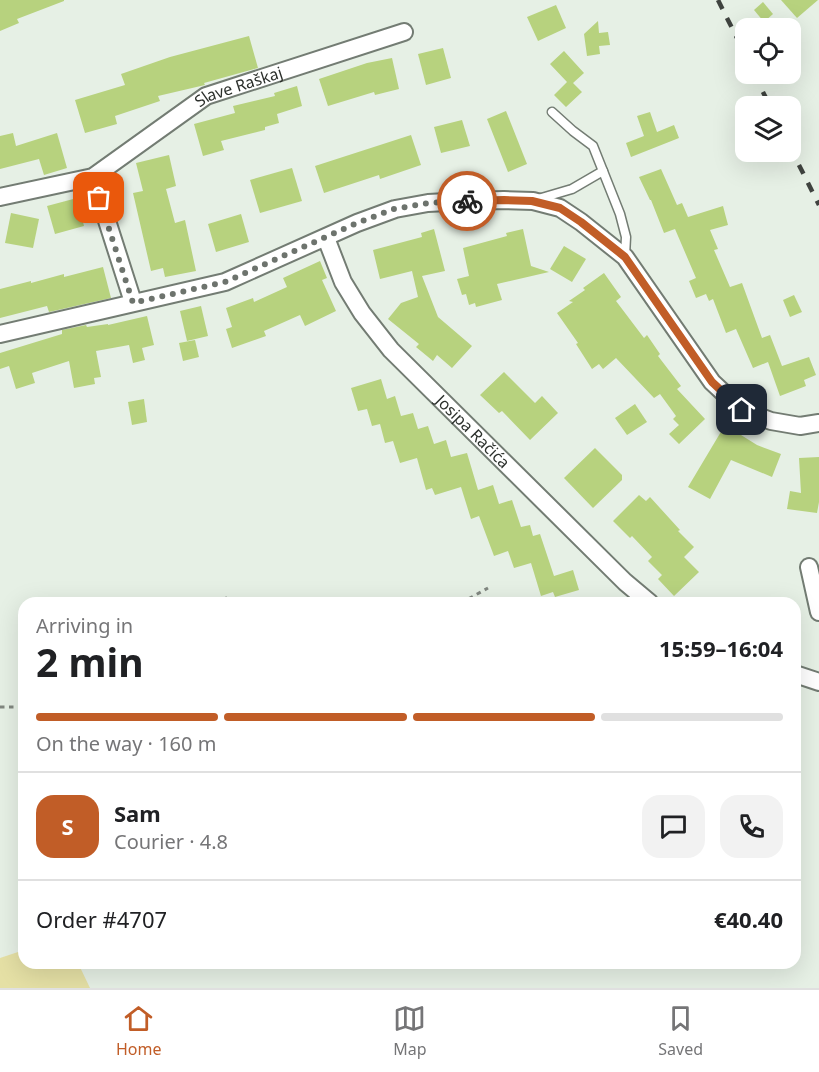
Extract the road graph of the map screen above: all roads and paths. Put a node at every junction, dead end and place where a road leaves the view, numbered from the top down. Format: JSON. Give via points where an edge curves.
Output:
{"nodes":[{"id":1,"x":404,"y":32,"type":"dead end"},
{"id":2,"x":552,"y":112,"type":"dead end"},
{"id":3,"x":603,"y":171,"type":"junction"},
{"id":4,"x":93,"y":177,"type":"junction"},
{"id":5,"x":0,"y":197,"type":"edge"},
{"id":6,"x":532,"y":201,"type":"junction"},
{"id":7,"x":326,"y":237,"type":"junction"},
{"id":8,"x":625,"y":257,"type":"junction"},
{"id":9,"x":133,"y":303,"type":"junction"},
{"id":10,"x":0,"y":334,"type":"edge"},
{"id":11,"x":819,"y":423,"type":"edge"},
{"id":12,"x":809,"y":567,"type":"dead end"},
{"id":13,"x":488,"y":588,"type":"dead end"},
{"id":14,"x":472,"y":597,"type":"edge"},
{"id":15,"x":643,"y":597,"type":"edge"},
{"id":16,"x":819,"y":612,"type":"edge"},
{"id":17,"x":801,"y":676,"type":"edge"},
{"id":18,"x":819,"y":682,"type":"edge"},
{"id":19,"x":0,"y":707,"type":"edge"},
{"id":20,"x":18,"y":707,"type":"edge"}],
"edges":[{"from":1,"to":4,"type":"street","name":"Slave Raškaj","via":[[206,96]]},
{"from":2,"to":3,"type":"lane","via":[[593,146]]},
{"from":3,"to":6,"type":"lane","via":[[572,189]]},
{"from":3,"to":8,"type":"lane","via":[[621,214]]},
{"from":4,"to":5,"type":"street","name":"Slave Raškaj"},
{"from":4,"to":9,"type":"street"},
{"from":6,"to":7,"type":"street","via":[[428,203],[394,209]]},
{"from":6,"to":8,"type":"street","via":[[560,208]]},
{"from":7,"to":9,"type":"street","via":[[225,282]]},
{"from":7,"to":15,"type":"street","name":"Josipa Račića","via":[[343,282],[391,350]]},
{"from":8,"to":11,"type":"street","via":[[712,382],[742,410],[800,426]]},
{"from":9,"to":10,"type":"street"},
{"from":12,"to":16,"type":"street"},
{"from":13,"to":14,"type":"path"},
{"from":17,"to":18,"type":"street"},
{"from":19,"to":20,"type":"path"}]}
